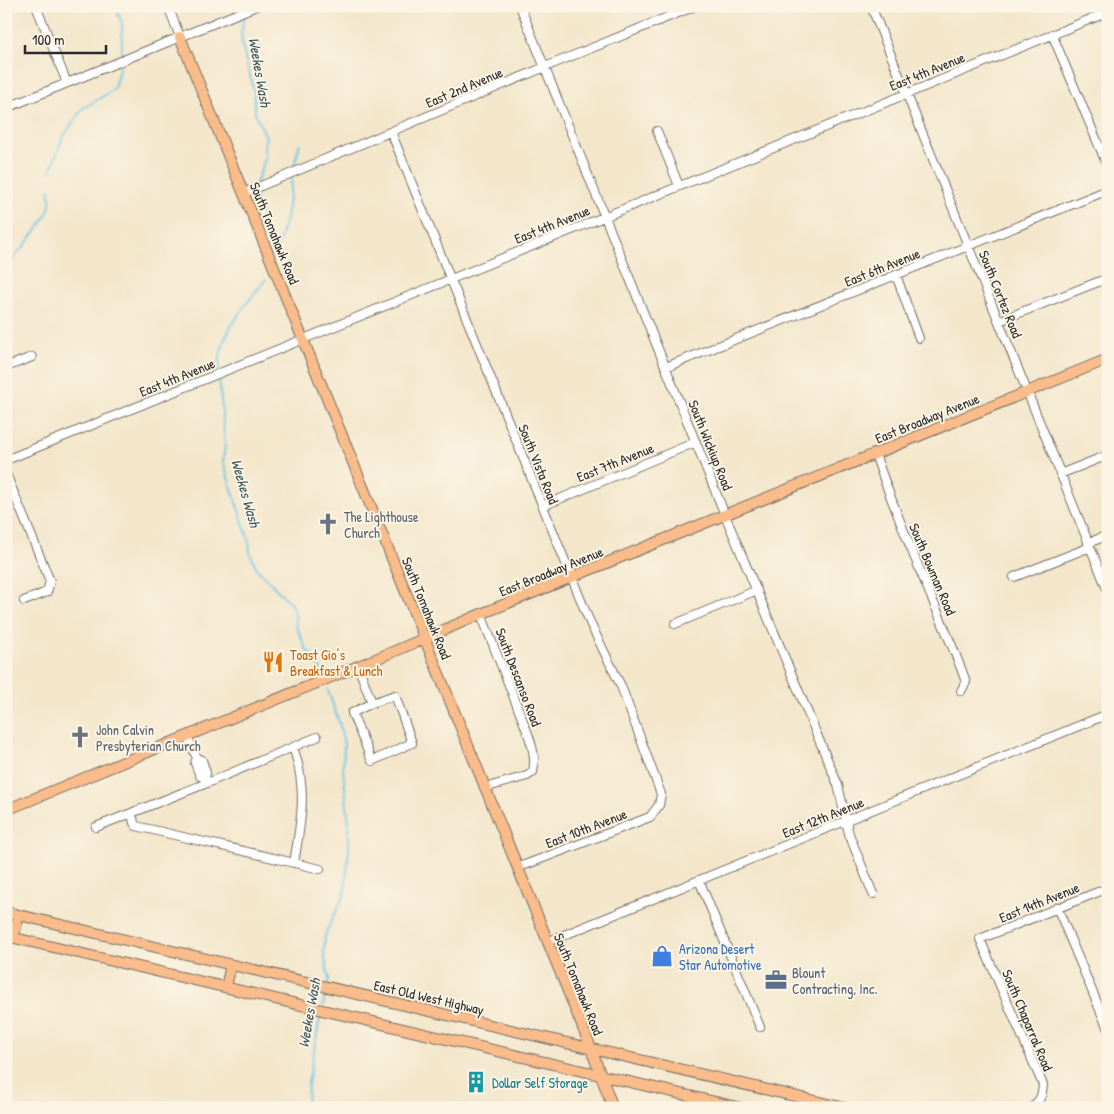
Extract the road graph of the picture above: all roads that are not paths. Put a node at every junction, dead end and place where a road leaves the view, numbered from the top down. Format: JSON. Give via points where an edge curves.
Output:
{"nodes":[{"id":1,"x":36,"y":6,"type":"edge"},
{"id":2,"x":168,"y":6,"type":"edge"},
{"id":3,"x":256,"y":6,"type":"edge"},
{"id":4,"x":520,"y":6,"type":"edge"},
{"id":5,"x":695,"y":6,"type":"edge"},
{"id":6,"x":871,"y":6,"type":"edge"},
{"id":7,"x":1108,"y":12,"type":"edge"},
{"id":8,"x":1052,"y":34,"type":"junction"},
{"id":9,"x":180,"y":37,"type":"junction"},
{"id":10,"x":545,"y":67,"type":"junction"},
{"id":11,"x":67,"y":83,"type":"junction"},
{"id":12,"x":906,"y":93,"type":"junction"},
{"id":13,"x":6,"y":108,"type":"edge"},
{"id":14,"x":658,"y":131,"type":"dead end"},
{"id":15,"x":391,"y":132,"type":"junction"},
{"id":16,"x":1108,"y":168,"type":"edge"},
{"id":17,"x":679,"y":186,"type":"junction"},
{"id":18,"x":1108,"y":190,"type":"edge"},
{"id":19,"x":244,"y":193,"type":"junction"},
{"id":20,"x":605,"y":216,"type":"junction"},
{"id":21,"x":968,"y":246,"type":"junction"},
{"id":22,"x":896,"y":275,"type":"junction"},
{"id":23,"x":450,"y":278,"type":"junction"},
{"id":24,"x":1108,"y":278,"type":"edge"},
{"id":25,"x":998,"y":321,"type":"junction"},
{"id":26,"x":302,"y":338,"type":"junction"},
{"id":27,"x":919,"y":338,"type":"dead end"},
{"id":28,"x":32,"y":357,"type":"dead end"},
{"id":29,"x":1108,"y":359,"type":"edge"},
{"id":30,"x":6,"y":367,"type":"edge"},
{"id":31,"x":666,"y":367,"type":"junction"},
{"id":32,"x":1027,"y":392,"type":"junction"},
{"id":33,"x":696,"y":442,"type":"junction"},
{"id":34,"x":875,"y":454,"type":"junction"},
{"id":35,"x":1108,"y":455,"type":"edge"},
{"id":36,"x":6,"y":460,"type":"edge"},
{"id":37,"x":6,"y":474,"type":"edge"},
{"id":38,"x":1060,"y":474,"type":"junction"},
{"id":39,"x":543,"y":506,"type":"junction"},
{"id":40,"x":725,"y":515,"type":"junction"},
{"id":41,"x":1108,"y":535,"type":"edge"},
{"id":42,"x":1089,"y":545,"type":"junction"},
{"id":43,"x":571,"y":577,"type":"junction"},
{"id":44,"x":1014,"y":577,"type":"dead end"},
{"id":45,"x":757,"y":590,"type":"junction"},
{"id":46,"x":1108,"y":592,"type":"edge"},
{"id":47,"x":24,"y":601,"type":"dead end"},
{"id":48,"x":481,"y":614,"type":"junction"},
{"id":49,"x":675,"y":624,"type":"dead end"},
{"id":50,"x":425,"y":639,"type":"junction"},
{"id":51,"x":358,"y":666,"type":"junction"},
{"id":52,"x":961,"y":691,"type":"dead end"},
{"id":53,"x":372,"y":703,"type":"junction"},
{"id":54,"x":1108,"y":714,"type":"edge"},
{"id":55,"x":187,"y":736,"type":"junction"},
{"id":56,"x":317,"y":737,"type":"dead end"},
{"id":57,"x":292,"y":747,"type":"junction"},
{"id":58,"x":206,"y":781,"type":"junction"},
{"id":59,"x":484,"y":788,"type":"junction"},
{"id":60,"x":659,"y":805,"type":"joint"},
{"id":61,"x":6,"y":810,"type":"edge"},
{"id":62,"x":132,"y":813,"type":"junction"},
{"id":63,"x":846,"y":821,"type":"junction"},
{"id":64,"x":96,"y":827,"type":"dead end"},
{"id":65,"x":294,"y":863,"type":"junction"},
{"id":66,"x":516,"y":868,"type":"junction"},
{"id":67,"x":320,"y":869,"type":"dead end"},
{"id":68,"x":699,"y":880,"type":"junction"},
{"id":69,"x":1108,"y":888,"type":"edge"},
{"id":70,"x":874,"y":894,"type":"dead end"},
{"id":71,"x":1056,"y":907,"type":"junction"},
{"id":72,"x":6,"y":912,"type":"edge"},
{"id":73,"x":19,"y":915,"type":"junction"},
{"id":74,"x":10,"y":937,"type":"edge"},
{"id":75,"x":980,"y":939,"type":"joint"},
{"id":76,"x":547,"y":942,"type":"junction"},
{"id":77,"x":231,"y":965,"type":"junction"},
{"id":78,"x":226,"y":987,"type":"junction"},
{"id":79,"x":760,"y":1026,"type":"dead end"},
{"id":80,"x":1108,"y":1028,"type":"edge"},
{"id":81,"x":591,"y":1049,"type":"junction"},
{"id":82,"x":600,"y":1075,"type":"junction"},
{"id":83,"x":613,"y":1108,"type":"edge"},
{"id":84,"x":741,"y":1108,"type":"edge"},
{"id":85,"x":845,"y":1108,"type":"edge"},
{"id":86,"x":1031,"y":1108,"type":"edge"}],
"edges":[{"from":1,"to":11,"type":"street"},
{"from":2,"to":9,"type":"street"},
{"from":3,"to":9,"type":"street"},
{"from":4,"to":10,"type":"street","name":"South Wickiup Road"},
{"from":5,"to":10,"type":"street","name":"East 2nd Avenue"},
{"from":6,"to":12,"type":"street","name":"South Cortez Road"},
{"from":7,"to":8,"type":"street","name":"East 4th Avenue"},
{"from":8,"to":12,"type":"street","name":"East 4th Avenue"},
{"from":8,"to":16,"type":"street"},
{"from":9,"to":11,"type":"street"},
{"from":9,"to":19,"type":"main road","name":"South Tomahawk Road"},
{"from":10,"to":15,"type":"street","name":"East 2nd Avenue"},
{"from":10,"to":20,"type":"street","name":"South Wickiup Road"},
{"from":11,"to":13,"type":"street"},
{"from":12,"to":17,"type":"street","name":"East 4th Avenue"},
{"from":12,"to":21,"type":"street","name":"South Cortez Road"},
{"from":14,"to":17,"type":"street"},
{"from":15,"to":19,"type":"street","name":"East 2nd Avenue"},
{"from":15,"to":23,"type":"street","name":"South Vista Road"},
{"from":17,"to":20,"type":"street","name":"East 4th Avenue"},
{"from":18,"to":21,"type":"street","name":"East 6th Avenue"},
{"from":19,"to":26,"type":"main road","name":"South Tomahawk Road"},
{"from":20,"to":23,"type":"street","name":"East 4th Avenue"},
{"from":20,"to":31,"type":"street","name":"South Wickiup Road"},
{"from":21,"to":22,"type":"street","name":"East 6th Avenue"},
{"from":21,"to":25,"type":"street","name":"South Cortez Road"},
{"from":22,"to":27,"type":"street"},
{"from":22,"to":31,"type":"street","name":"East 6th Avenue"},
{"from":23,"to":26,"type":"street","name":"East 4th Avenue"},
{"from":23,"to":39,"type":"street","name":"South Vista Road"},
{"from":24,"to":25,"type":"street"},
{"from":25,"to":32,"type":"street","name":"South Cortez Road"},
{"from":26,"to":36,"type":"street","name":"East 4th Avenue"},
{"from":26,"to":50,"type":"main road","name":"South Tomahawk Road"},
{"from":28,"to":30,"type":"street"},
{"from":29,"to":32,"type":"main road","name":"East Broadway Avenue"},
{"from":31,"to":33,"type":"street","name":"South Wickiup Road"},
{"from":32,"to":34,"type":"main road","name":"East Broadway Avenue"},
{"from":32,"to":38,"type":"street","name":"South Cortez Road"},
{"from":33,"to":39,"type":"street","name":"East 7th Avenue"},
{"from":33,"to":40,"type":"street","name":"South Wickiup Road"},
{"from":34,"to":40,"type":"main road","name":"East Broadway Avenue"},
{"from":34,"to":52,"type":"street","name":"South Bowman Road","via":[[960,664],[966,682]]},
{"from":35,"to":38,"type":"street"},
{"from":37,"to":47,"type":"street","via":[[50,580],[47,592]]},
{"from":38,"to":42,"type":"street","name":"South Cortez Road"},
{"from":39,"to":43,"type":"street","name":"South Vista Road"},
{"from":40,"to":43,"type":"main road","name":"East Broadway Avenue"},
{"from":40,"to":45,"type":"street","name":"South Wickiup Road"},
{"from":41,"to":42,"type":"street"},
{"from":42,"to":44,"type":"street"},
{"from":42,"to":46,"type":"street","name":"South Cortez Road"},
{"from":43,"to":48,"type":"main road","name":"East Broadway Avenue"},
{"from":43,"to":60,"type":"street","name":"South Vista Road","via":[[621,686],[661,794]]},
{"from":45,"to":49,"type":"street"},
{"from":45,"to":63,"type":"street","name":"South Wickiup Road","via":[[838,785]]},
{"from":48,"to":50,"type":"main road","name":"East Broadway Avenue"},
{"from":48,"to":59,"type":"street","name":"South Descanso Road","via":[[533,749],[533,772]]},
{"from":50,"to":51,"type":"main road","name":"East Broadway Avenue"},
{"from":50,"to":59,"type":"main road","name":"South Tomahawk Road"},
{"from":51,"to":53,"type":"street"},
{"from":51,"to":55,"type":"main road","name":"East Broadway Avenue"},
{"from":53,"to":53,"type":"street","via":[[352,713],[372,761],[412,743],[395,695]]},
{"from":54,"to":63,"type":"street","name":"East 12th Avenue"},
{"from":55,"to":58,"type":"street","via":[[197,758],[195,763],[200,776]]},
{"from":55,"to":61,"type":"main road","name":"East Broadway Avenue"},
{"from":56,"to":57,"type":"street"},
{"from":57,"to":58,"type":"street"},
{"from":57,"to":65,"type":"street","via":[[299,766],[303,804]]},
{"from":58,"to":62,"type":"street"},
{"from":59,"to":66,"type":"main road","name":"South Tomahawk Road"},
{"from":60,"to":66,"type":"street","name":"East 10th Avenue","via":[[650,817]]},
{"from":62,"to":64,"type":"street"},
{"from":62,"to":65,"type":"street","via":[[136,826]]},
{"from":63,"to":68,"type":"street","name":"East 12th Avenue"},
{"from":63,"to":70,"type":"street","name":"South Wickiup Road"},
{"from":65,"to":67,"type":"street"},
{"from":66,"to":76,"type":"main road","name":"South Tomahawk Road"},
{"from":68,"to":76,"type":"street","name":"East 12th Avenue"},
{"from":68,"to":79,"type":"street"},
{"from":69,"to":71,"type":"street","name":"East 14th Avenue"},
{"from":71,"to":75,"type":"street","name":"East 14th Avenue"},
{"from":71,"to":80,"type":"street"},
{"from":72,"to":73,"type":"main road","name":"East Old West Highway"},
{"from":73,"to":74,"type":"main road"},
{"from":73,"to":77,"type":"main road","name":"East Old West Highway"},
{"from":74,"to":78,"type":"main road"},
{"from":75,"to":86,"type":"street","name":"South Chaparral Road","via":[[1042,1085],[1042,1096]]},
{"from":76,"to":81,"type":"main road","name":"South Tomahawk Road"},
{"from":77,"to":78,"type":"main road"},
{"from":77,"to":81,"type":"main road","name":"East Old West Highway"},
{"from":78,"to":82,"type":"main road"},
{"from":81,"to":82,"type":"main road","name":"South Tomahawk Road"},
{"from":81,"to":85,"type":"main road","name":"East Old West Highway"},
{"from":82,"to":83,"type":"main road","name":"South Tomahawk Road"},
{"from":82,"to":84,"type":"main road"}]}
